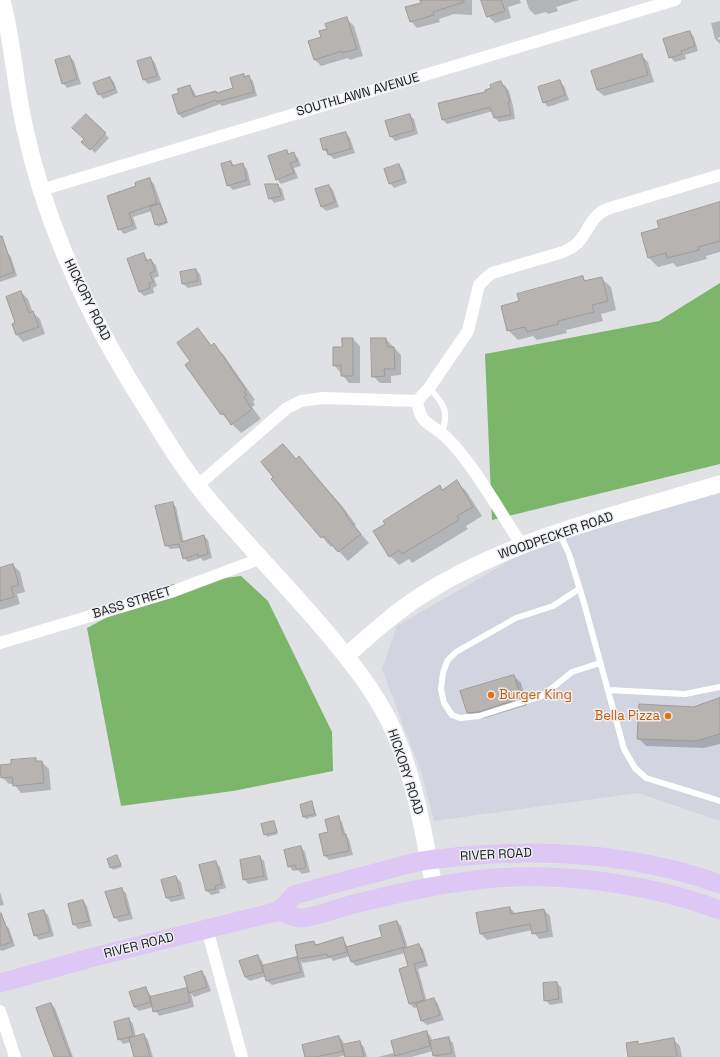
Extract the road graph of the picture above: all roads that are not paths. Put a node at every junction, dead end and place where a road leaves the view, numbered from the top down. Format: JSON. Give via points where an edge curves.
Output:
{"nodes":[{"id":1,"x":2,"y":0,"type":"edge"},
{"id":2,"x":675,"y":0,"type":"edge"},
{"id":3,"x":720,"y":175,"type":"edge"},
{"id":4,"x":41,"y":190,"type":"junction"},
{"id":5,"x":430,"y":388,"type":"junction"},
{"id":6,"x":417,"y":401,"type":"junction"},
{"id":7,"x":441,"y":434,"type":"junction"},
{"id":8,"x":720,"y":484,"type":"edge"},
{"id":9,"x":197,"y":486,"type":"junction"},
{"id":10,"x":559,"y":532,"type":"junction"},
{"id":11,"x":522,"y":545,"type":"junction"},
{"id":12,"x":262,"y":558,"type":"junction"},
{"id":13,"x":579,"y":589,"type":"junction"},
{"id":14,"x":0,"y":643,"type":"edge"},
{"id":15,"x":346,"y":656,"type":"junction"},
{"id":16,"x":600,"y":663,"type":"junction"},
{"id":17,"x":720,"y":687,"type":"edge"},
{"id":18,"x":608,"y":690,"type":"junction"},
{"id":19,"x":720,"y":801,"type":"edge"},
{"id":20,"x":429,"y":860,"type":"junction"},
{"id":21,"x":720,"y":884,"type":"edge"},
{"id":22,"x":434,"y":886,"type":"junction"},
{"id":23,"x":720,"y":910,"type":"edge"},
{"id":24,"x":279,"y":911,"type":"junction"},
{"id":25,"x":207,"y":929,"type":"junction"},
{"id":26,"x":0,"y":983,"type":"edge"},
{"id":27,"x":0,"y":1011,"type":"edge"},
{"id":28,"x":15,"y":1057,"type":"edge"},
{"id":29,"x":242,"y":1057,"type":"edge"}],
"edges":[{"from":1,"to":4,"type":"main road","name":"HICKORY ROAD","via":[[25,131]]},
{"from":2,"to":4,"type":"street","name":"SOUTHLAWN AVENUE"},
{"from":3,"to":5,"type":"street","via":[[599,213],[581,240],[573,247],[492,274],[480,285],[468,330]]},
{"from":4,"to":9,"type":"main road","name":"HICKORY ROAD","via":[[65,256],[102,332]]},
{"from":5,"to":6,"type":"street"},
{"from":5,"to":7,"type":"lane","via":[[445,407]]},
{"from":6,"to":7,"type":"street","via":[[423,420]]},
{"from":6,"to":9,"type":"street","via":[[323,398],[301,401],[287,408]]},
{"from":7,"to":11,"type":"street","via":[[461,453]]},
{"from":8,"to":10,"type":"main road","name":"WOODPECKER ROAD"},
{"from":9,"to":12,"type":"main road","name":"HICKORY ROAD"},
{"from":10,"to":11,"type":"main road","name":"WOODPECKER ROAD"},
{"from":10,"to":13,"type":"lane","via":[[569,554]]},
{"from":11,"to":15,"type":"main road","name":"WOODPECKER ROAD","via":[[422,595],[390,617]]},
{"from":12,"to":14,"type":"street","name":"BASS STREET","via":[[174,591]]},
{"from":12,"to":15,"type":"main road","name":"HICKORY ROAD"},
{"from":13,"to":16,"type":"lane"},
{"from":13,"to":16,"type":"lane","via":[[553,606],[516,618],[456,652],[447,661],[442,679],[444,703],[452,715],[460,718],[479,716],[542,696],[572,672]]},
{"from":15,"to":20,"type":"main road","name":"HICKORY ROAD","via":[[376,697],[395,737],[413,790]]},
{"from":16,"to":18,"type":"lane"},
{"from":17,"to":18,"type":"lane","via":[[685,694]]},
{"from":18,"to":19,"type":"lane","via":[[624,749],[635,768],[646,778]]},
{"from":20,"to":21,"type":"main road","name":"RIVER ROAD","via":[[504,854],[580,854],[659,866]]},
{"from":20,"to":22,"type":"main road","name":"HICKORY ROAD"},
{"from":20,"to":24,"type":"main road","name":"RIVER ROAD","via":[[294,895]]},
{"from":22,"to":23,"type":"main road","name":"RIVER ROAD","via":[[485,879],[536,877],[601,882],[668,894]]},
{"from":22,"to":24,"type":"main road","name":"RIVER ROAD","via":[[301,918]]},
{"from":24,"to":25,"type":"main road","name":"RIVER ROAD"},
{"from":25,"to":26,"type":"main road","name":"RIVER ROAD"},
{"from":25,"to":29,"type":"street"},
{"from":27,"to":28,"type":"street"}]}
